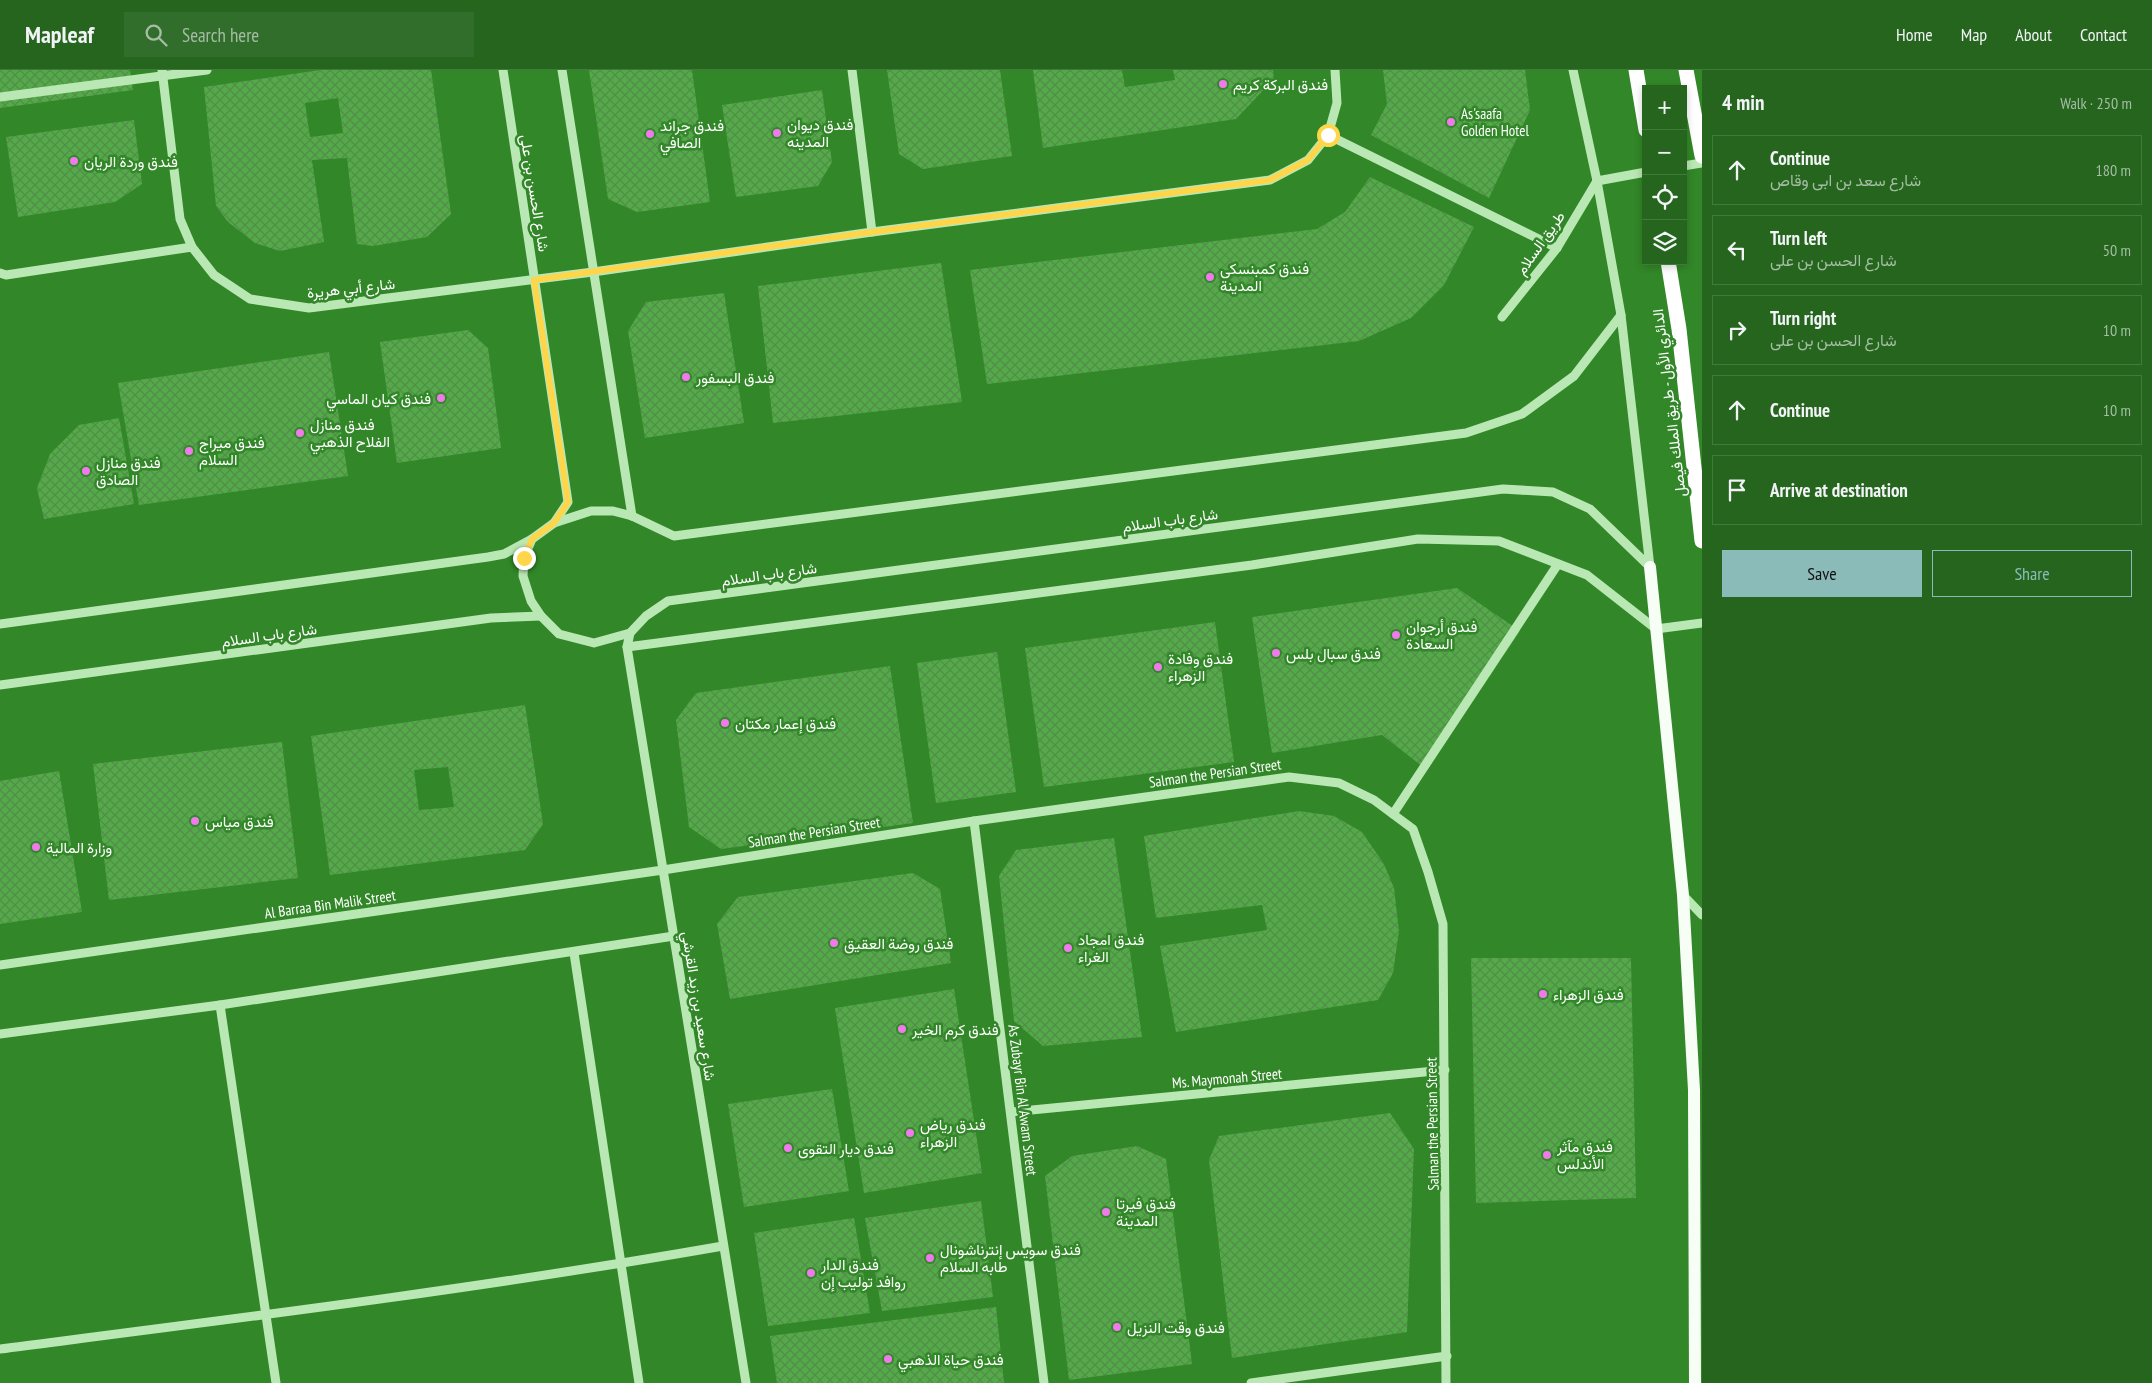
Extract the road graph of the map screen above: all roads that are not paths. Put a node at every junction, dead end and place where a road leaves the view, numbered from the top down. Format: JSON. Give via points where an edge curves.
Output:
{"nodes":[{"id":1,"x":207,"y":70,"type":"edge"},
{"id":2,"x":503,"y":70,"type":"edge"},
{"id":3,"x":562,"y":70,"type":"edge"},
{"id":4,"x":852,"y":70,"type":"edge"},
{"id":5,"x":1335,"y":70,"type":"edge"},
{"id":6,"x":1573,"y":70,"type":"edge"},
{"id":7,"x":1636,"y":70,"type":"edge"},
{"id":8,"x":1686,"y":70,"type":"edge"},
{"id":9,"x":163,"y":73,"type":"edge"},
{"id":10,"x":0,"y":97,"type":"edge"},
{"id":11,"x":1642,"y":106,"type":"edge"},
{"id":12,"x":1328,"y":135,"type":"junction"},
{"id":13,"x":1702,"y":156,"type":"edge"},
{"id":14,"x":1702,"y":163,"type":"edge"},
{"id":15,"x":1687,"y":165,"type":"edge"},
{"id":16,"x":1642,"y":173,"type":"edge"},
{"id":17,"x":1597,"y":181,"type":"junction"},
{"id":18,"x":872,"y":232,"type":"junction"},
{"id":19,"x":192,"y":247,"type":"junction"},
{"id":20,"x":1557,"y":248,"type":"junction"},
{"id":21,"x":1669,"y":265,"type":"edge"},
{"id":22,"x":592,"y":272,"type":"junction"},
{"id":23,"x":0,"y":273,"type":"edge"},
{"id":24,"x":534,"y":280,"type":"junction"},
{"id":25,"x":1621,"y":315,"type":"junction"},
{"id":26,"x":1502,"y":317,"type":"dead end"},
{"id":27,"x":632,"y":516,"type":"junction"},
{"id":28,"x":554,"y":523,"type":"junction"},
{"id":29,"x":532,"y":539,"type":"junction"},
{"id":30,"x":1702,"y":541,"type":"edge"},
{"id":31,"x":1558,"y":564,"type":"junction"},
{"id":32,"x":1650,"y":567,"type":"junction"},
{"id":33,"x":541,"y":616,"type":"junction"},
{"id":34,"x":1702,"y":623,"type":"edge"},
{"id":35,"x":0,"y":624,"type":"edge"},
{"id":36,"x":1656,"y":629,"type":"junction"},
{"id":37,"x":630,"y":633,"type":"junction"},
{"id":38,"x":627,"y":647,"type":"junction"},
{"id":39,"x":0,"y":685,"type":"edge"},
{"id":40,"x":1393,"y":814,"type":"junction"},
{"id":41,"x":974,"y":820,"type":"junction"},
{"id":42,"x":663,"y":870,"type":"junction"},
{"id":43,"x":1683,"y":895,"type":"junction"},
{"id":44,"x":1702,"y":915,"type":"edge"},
{"id":45,"x":674,"y":936,"type":"junction"},
{"id":46,"x":574,"y":953,"type":"junction"},
{"id":47,"x":0,"y":966,"type":"edge"},
{"id":48,"x":220,"y":1005,"type":"junction"},
{"id":49,"x":0,"y":1034,"type":"edge"},
{"id":50,"x":1445,"y":1070,"type":"junction"},
{"id":51,"x":1698,"y":1086,"type":"edge"},
{"id":52,"x":1011,"y":1112,"type":"junction"},
{"id":53,"x":722,"y":1246,"type":"junction"},
{"id":54,"x":622,"y":1264,"type":"junction"},
{"id":55,"x":267,"y":1315,"type":"junction"},
{"id":56,"x":0,"y":1349,"type":"edge"},
{"id":57,"x":1447,"y":1356,"type":"junction"},
{"id":58,"x":276,"y":1383,"type":"edge"},
{"id":59,"x":639,"y":1383,"type":"edge"},
{"id":60,"x":746,"y":1383,"type":"edge"},
{"id":61,"x":1044,"y":1383,"type":"edge"},
{"id":62,"x":1251,"y":1383,"type":"edge"},
{"id":63,"x":1446,"y":1383,"type":"edge"},
{"id":64,"x":1694,"y":1383,"type":"edge"}],
"edges":[{"from":1,"to":9,"type":"street"},
{"from":2,"to":24,"type":"street","name":"شارع الحسن بن على"},
{"from":3,"to":22,"type":"street"},
{"from":4,"to":18,"type":"street"},
{"from":5,"to":12,"type":"street","via":[[1337,103]]},
{"from":6,"to":17,"type":"street"},
{"from":7,"to":11,"type":"highway"},
{"from":8,"to":13,"type":"highway"},
{"from":9,"to":10,"type":"street"},
{"from":9,"to":19,"type":"street","name":"شارع أبي هريرة","via":[[180,219]]},
{"from":12,"to":18,"type":"street","name":"شارع أبي هريرة","via":[[1308,160],[1270,180]]},
{"from":12,"to":20,"type":"street"},
{"from":14,"to":15,"type":"street"},
{"from":16,"to":17,"type":"street"},
{"from":17,"to":20,"type":"street","name":"طريق السلام"},
{"from":17,"to":25,"type":"street"},
{"from":18,"to":22,"type":"street","name":"شارع أبي هريرة"},
{"from":19,"to":23,"type":"street","via":[[6,276]]},
{"from":19,"to":24,"type":"street","name":"شارع أبي هريرة","via":[[214,275],[250,299],[309,308]]},
{"from":20,"to":26,"type":"street","name":"طريق السلام"},
{"from":21,"to":30,"type":"highway","name":"الدائري الأول - طريق الملك فيصل"},
{"from":22,"to":24,"type":"street","name":"شارع أبي هريرة"},
{"from":22,"to":27,"type":"street"},
{"from":24,"to":28,"type":"street","name":"شارع الحسن بن على","via":[[568,502]]},
{"from":25,"to":27,"type":"street","via":[[1574,376],[1522,414],[1466,433],[674,536]]},
{"from":25,"to":32,"type":"street"},
{"from":27,"to":28,"type":"street","via":[[613,511],[591,511]]},
{"from":28,"to":29,"type":"street"},
{"from":29,"to":33,"type":"street","via":[[524,558],[523,576],[531,601]]},
{"from":29,"to":35,"type":"street","via":[[504,554],[488,557]]},
{"from":31,"to":36,"type":"street","via":[[1587,575]]},
{"from":31,"to":38,"type":"street","via":[[1499,540],[1418,539],[1252,565]]},
{"from":31,"to":40,"type":"street"},
{"from":32,"to":36,"type":"main road"},
{"from":32,"to":37,"type":"street","name":"شارع باب السلام","via":[[1590,509],[1553,492],[1503,489],[668,601],[646,616]]},
{"from":33,"to":37,"type":"street","via":[[559,634],[594,643]]},
{"from":33,"to":39,"type":"street","name":"شارع باب السلام","via":[[491,618]]},
{"from":34,"to":36,"type":"street"},
{"from":36,"to":43,"type":"main road"},
{"from":37,"to":38,"type":"street","name":"شارع سعيد بن زيد القرشي"},
{"from":38,"to":42,"type":"street","name":"شارع سعيد بن زيد القرشي"},
{"from":40,"to":41,"type":"street","name":"Salman the Persian Street","via":[[1374,800],[1338,783],[1289,777]]},
{"from":40,"to":50,"type":"street","name":"Salman the Persian Street","via":[[1412,829],[1443,924]]},
{"from":41,"to":42,"type":"street","name":"Salman the Persian Street"},
{"from":41,"to":52,"type":"street","name":"As Zubayr Bin Al Awam Street"},
{"from":42,"to":45,"type":"street","name":"شارع سعيد بن زيد القرشي"},
{"from":42,"to":47,"type":"street","name":"Al Barraa Bin Malik Street"},
{"from":43,"to":44,"type":"street"},
{"from":43,"to":51,"type":"main road"},
{"from":45,"to":46,"type":"street"},
{"from":45,"to":53,"type":"street","name":"شارع سعيد بن زيد القرشي"},
{"from":46,"to":48,"type":"street"},
{"from":46,"to":54,"type":"street"},
{"from":48,"to":49,"type":"street"},
{"from":48,"to":55,"type":"street"},
{"from":50,"to":52,"type":"street","name":"Ms. Maymonah Street"},
{"from":50,"to":57,"type":"street","name":"Salman the Persian Street"},
{"from":51,"to":64,"type":"main road"},
{"from":52,"to":61,"type":"street","name":"As Zubayr Bin Al Awam Street"},
{"from":53,"to":54,"type":"street"},
{"from":53,"to":60,"type":"street","name":"شارع سعيد بن زيد القرشي"},
{"from":54,"to":55,"type":"street"},
{"from":54,"to":59,"type":"street"},
{"from":55,"to":56,"type":"street"},
{"from":55,"to":58,"type":"street"},
{"from":57,"to":62,"type":"street"},
{"from":57,"to":63,"type":"street","name":"Salman the Persian Street"}]}
